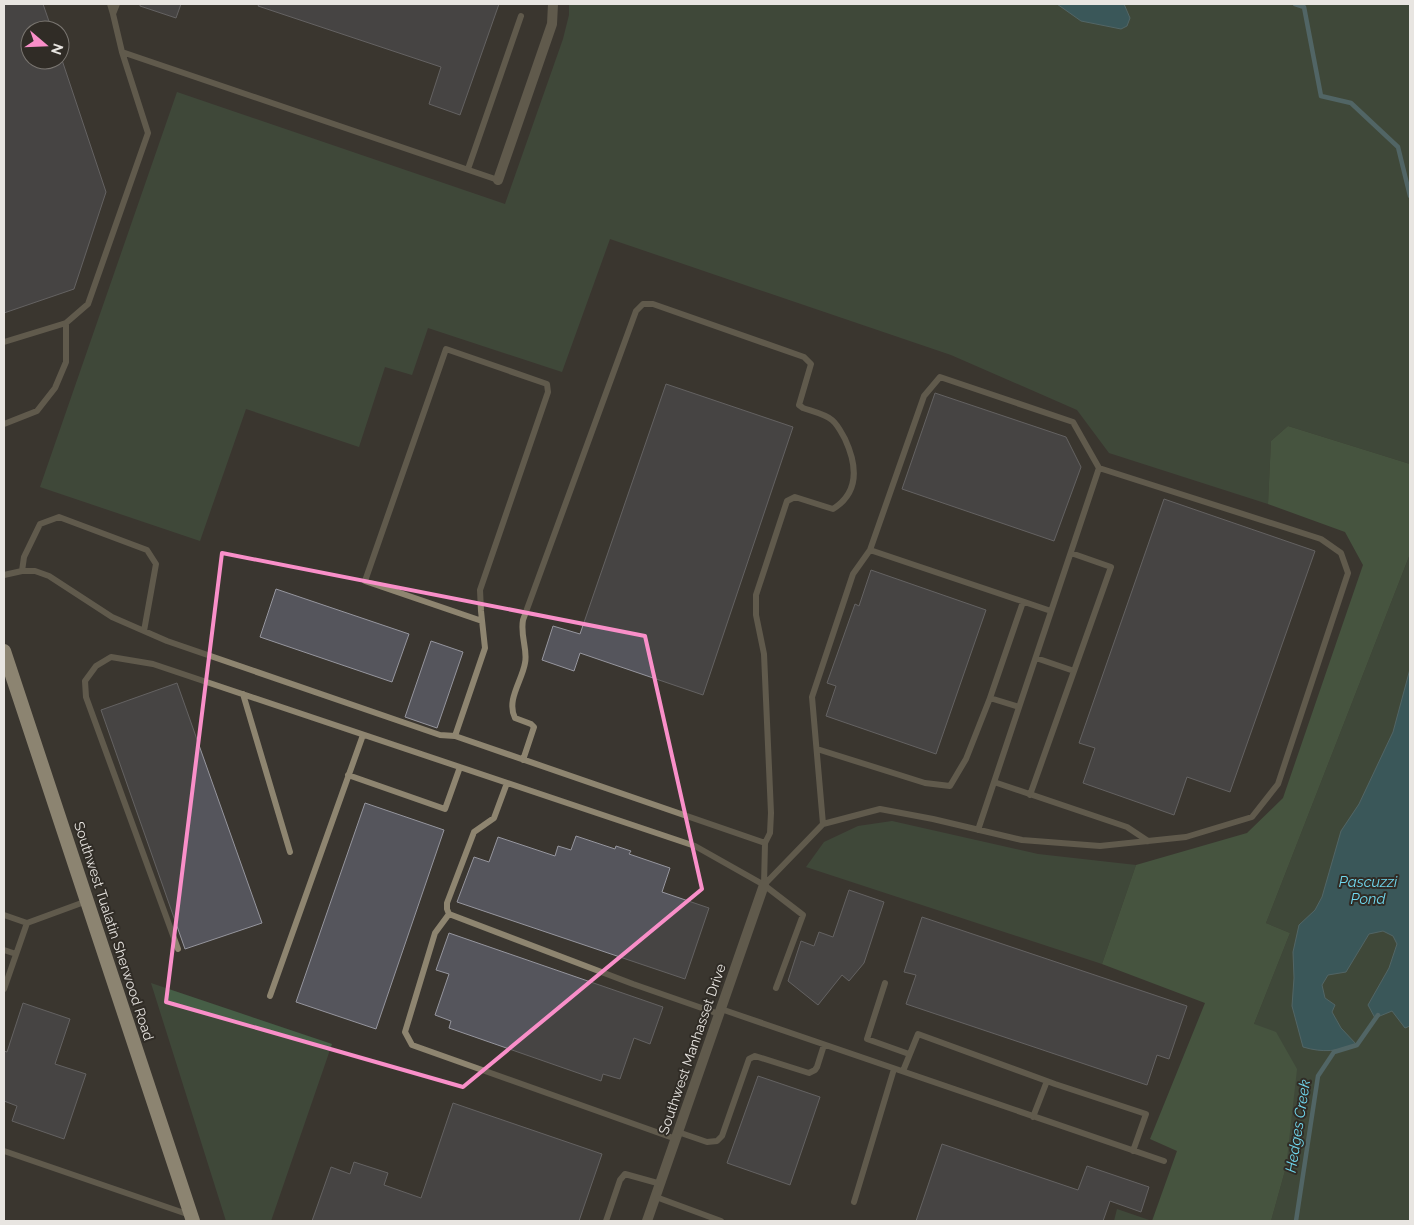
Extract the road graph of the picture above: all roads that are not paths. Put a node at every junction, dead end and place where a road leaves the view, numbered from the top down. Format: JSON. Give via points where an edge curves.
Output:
{"nodes":[{"id":1,"x":110,"y":4,"type":"edge"},
{"id":2,"x":117,"y":4,"type":"edge"},
{"id":3,"x":553,"y":4,"type":"edge"},
{"id":4,"x":113,"y":14,"type":"junction"},
{"id":5,"x":521,"y":16,"type":"dead end"},
{"id":6,"x":122,"y":52,"type":"junction"},
{"id":7,"x":468,"y":169,"type":"junction"},
{"id":8,"x":498,"y":180,"type":"joint"},
{"id":9,"x":66,"y":322,"type":"junction"},
{"id":10,"x":4,"y":342,"type":"edge"},
{"id":11,"x":4,"y":424,"type":"edge"},
{"id":12,"x":1099,"y":468,"type":"junction"},
{"id":13,"x":870,"y":550,"type":"junction"},
{"id":14,"x":1070,"y":553,"type":"junction"},
{"id":15,"x":22,"y":570,"type":"junction"},
{"id":16,"x":4,"y":575,"type":"edge"},
{"id":17,"x":1023,"y":602,"type":"junction"},
{"id":18,"x":1051,"y":611,"type":"junction"},
{"id":19,"x":482,"y":621,"type":"junction"},
{"id":20,"x":144,"y":630,"type":"junction"},
{"id":21,"x":4,"y":650,"type":"edge"},
{"id":22,"x":1036,"y":658,"type":"junction"},
{"id":23,"x":1074,"y":671,"type":"junction"},
{"id":24,"x":243,"y":694,"type":"junction"},
{"id":25,"x":990,"y":698,"type":"junction"},
{"id":26,"x":1019,"y":707,"type":"junction"},
{"id":27,"x":363,"y":735,"type":"junction"},
{"id":28,"x":455,"y":736,"type":"junction"},
{"id":29,"x":817,"y":749,"type":"junction"},
{"id":30,"x":524,"y":760,"type":"junction"},
{"id":31,"x":460,"y":767,"type":"junction"},
{"id":32,"x":348,"y":775,"type":"junction"},
{"id":33,"x":994,"y":782,"type":"junction"},
{"id":34,"x":507,"y":783,"type":"junction"},
{"id":35,"x":1030,"y":795,"type":"junction"},
{"id":36,"x":824,"y":824,"type":"junction"},
{"id":37,"x":978,"y":830,"type":"junction"},
{"id":38,"x":1148,"y":841,"type":"junction"},
{"id":39,"x":765,"y":843,"type":"junction"},
{"id":40,"x":290,"y":852,"type":"dead end"},
{"id":41,"x":764,"y":885,"type":"junction"},
{"id":42,"x":87,"y":901,"type":"junction"},
{"id":43,"x":449,"y":914,"type":"junction"},
{"id":44,"x":4,"y":915,"type":"edge"},
{"id":45,"x":27,"y":923,"type":"junction"},
{"id":46,"x":178,"y":949,"type":"dead end"},
{"id":47,"x":4,"y":950,"type":"edge"},
{"id":48,"x":16,"y":954,"type":"junction"},
{"id":49,"x":885,"y":983,"type":"dead end"},
{"id":50,"x":776,"y":988,"type":"dead end"},
{"id":51,"x":4,"y":989,"type":"edge"},
{"id":52,"x":270,"y":996,"type":"dead end"},
{"id":53,"x":720,"y":1011,"type":"junction"},
{"id":54,"x":824,"y":1045,"type":"junction"},
{"id":55,"x":909,"y":1054,"type":"junction"},
{"id":56,"x":894,"y":1068,"type":"junction"},
{"id":57,"x":903,"y":1072,"type":"junction"},
{"id":58,"x":1047,"y":1081,"type":"junction"},
{"id":59,"x":1034,"y":1116,"type":"junction"},
{"id":60,"x":677,"y":1135,"type":"junction"},
{"id":61,"x":4,"y":1151,"type":"edge"},
{"id":62,"x":1132,"y":1151,"type":"junction"},
{"id":63,"x":1164,"y":1161,"type":"dead end"},
{"id":64,"x":661,"y":1184,"type":"junction"},
{"id":65,"x":656,"y":1197,"type":"junction"},
{"id":66,"x":854,"y":1202,"type":"dead end"},
{"id":67,"x":192,"y":1218,"type":"edge"},
{"id":68,"x":606,"y":1221,"type":"edge"},
{"id":69,"x":647,"y":1221,"type":"edge"},
{"id":70,"x":721,"y":1221,"type":"edge"}],
"edges":[{"from":1,"to":4,"type":"lane"},
{"from":2,"to":4,"type":"lane"},
{"from":3,"to":8,"type":"street","via":[[552,24]]},
{"from":4,"to":6,"type":"lane"},
{"from":5,"to":7,"type":"lane"},
{"from":6,"to":7,"type":"lane"},
{"from":6,"to":9,"type":"lane","via":[[148,133],[88,304]]},
{"from":7,"to":8,"type":"lane"},
{"from":9,"to":10,"type":"lane"},
{"from":9,"to":11,"type":"lane","via":[[66,362],[56,388],[38,411]]},
{"from":12,"to":13,"type":"lane","via":[[1072,422],[940,377],[924,396]]},
{"from":12,"to":14,"type":"lane"},
{"from":12,"to":38,"type":"lane","via":[[1321,538],[1341,553],[1348,573],[1278,784],[1252,816],[1186,837]]},
{"from":13,"to":17,"type":"lane"},
{"from":13,"to":29,"type":"lane","via":[[852,574],[812,696]]},
{"from":14,"to":18,"type":"lane"},
{"from":14,"to":23,"type":"lane","via":[[1111,567]]},
{"from":15,"to":16,"type":"lane"},
{"from":15,"to":20,"type":"lane","via":[[49,576],[112,617]]},
{"from":15,"to":20,"type":"lane","via":[[24,557],[40,524],[59,518],[147,550],[156,564]]},
{"from":17,"to":18,"type":"lane"},
{"from":17,"to":25,"type":"lane"},
{"from":18,"to":22,"type":"lane"},
{"from":19,"to":19,"type":"lane","via":[[480,590],[548,392],[547,384],[446,349],[365,580]]},
{"from":19,"to":28,"type":"lane","via":[[485,648]]},
{"from":20,"to":28,"type":"lane","via":[[167,641],[440,735]]},
{"from":21,"to":42,"type":"highway","name":"Southwest Tualatin Sherwood Road"},
{"from":22,"to":23,"type":"lane"},
{"from":22,"to":26,"type":"lane"},
{"from":23,"to":35,"type":"lane"},
{"from":24,"to":27,"type":"lane"},
{"from":24,"to":40,"type":"lane"},
{"from":24,"to":46,"type":"lane","via":[[153,664],[111,657],[96,666],[85,681],[86,697]]},
{"from":25,"to":26,"type":"lane"},
{"from":25,"to":29,"type":"lane","via":[[966,759],[950,786],[925,783]]},
{"from":26,"to":33,"type":"lane"},
{"from":27,"to":31,"type":"lane"},
{"from":27,"to":32,"type":"lane"},
{"from":28,"to":30,"type":"lane"},
{"from":29,"to":36,"type":"lane"},
{"from":30,"to":39,"type":"lane"},
{"from":30,"to":39,"type":"lane","via":[[534,727],[515,718],[511,705],[526,661],[523,620],[636,311],[643,304],[653,304],[804,357],[811,364],[799,405],[831,418],[840,429],[853,460],[854,477],[846,499],[833,509],[795,497],[787,501],[756,595],[756,615],[764,654],[771,813],[770,833]]},
{"from":31,"to":32,"type":"lane","via":[[445,809]]},
{"from":31,"to":34,"type":"lane"},
{"from":32,"to":52,"type":"lane"},
{"from":33,"to":35,"type":"lane"},
{"from":33,"to":37,"type":"lane"},
{"from":34,"to":41,"type":"lane","via":[[695,846]]},
{"from":34,"to":43,"type":"lane","via":[[494,818],[474,832],[447,903]]},
{"from":35,"to":38,"type":"lane","via":[[1127,827]]},
{"from":36,"to":37,"type":"lane","via":[[880,809]]},
{"from":36,"to":41,"type":"lane"},
{"from":37,"to":38,"type":"lane","via":[[1022,840],[1100,846]]},
{"from":39,"to":41,"type":"lane"},
{"from":41,"to":50,"type":"lane","via":[[802,914]]},
{"from":41,"to":53,"type":"street","name":"Southwest Manhasset Drive"},
{"from":42,"to":45,"type":"lane"},
{"from":42,"to":67,"type":"highway","name":"Southwest Tualatin Sherwood Road"},
{"from":43,"to":53,"type":"lane","via":[[633,984]]},
{"from":43,"to":60,"type":"lane","via":[[435,933],[405,1032],[412,1045]]},
{"from":44,"to":45,"type":"lane"},
{"from":45,"to":48,"type":"lane"},
{"from":47,"to":48,"type":"lane"},
{"from":48,"to":51,"type":"lane"},
{"from":49,"to":55,"type":"lane","via":[[867,1039]]},
{"from":53,"to":54,"type":"lane"},
{"from":53,"to":60,"type":"street","name":"Southwest Manhasset Drive"},
{"from":54,"to":56,"type":"lane"},
{"from":54,"to":60,"type":"lane","via":[[817,1067],[809,1073],[752,1056],[722,1136],[717,1141],[707,1142]]},
{"from":55,"to":57,"type":"lane"},
{"from":55,"to":58,"type":"lane","via":[[918,1034]]},
{"from":56,"to":57,"type":"lane"},
{"from":56,"to":66,"type":"lane"},
{"from":57,"to":59,"type":"lane"},
{"from":58,"to":59,"type":"lane"},
{"from":58,"to":62,"type":"lane","via":[[1146,1114]]},
{"from":59,"to":62,"type":"lane"},
{"from":60,"to":64,"type":"street","name":"Southwest Manhasset Drive"},
{"from":61,"to":67,"type":"lane"},
{"from":62,"to":63,"type":"lane"},
{"from":64,"to":65,"type":"street","name":"Southwest Manhasset Drive"},
{"from":64,"to":68,"type":"lane","via":[[625,1174]]},
{"from":65,"to":69,"type":"street","name":"Southwest Manhasset Drive"},
{"from":65,"to":70,"type":"lane"}]}
